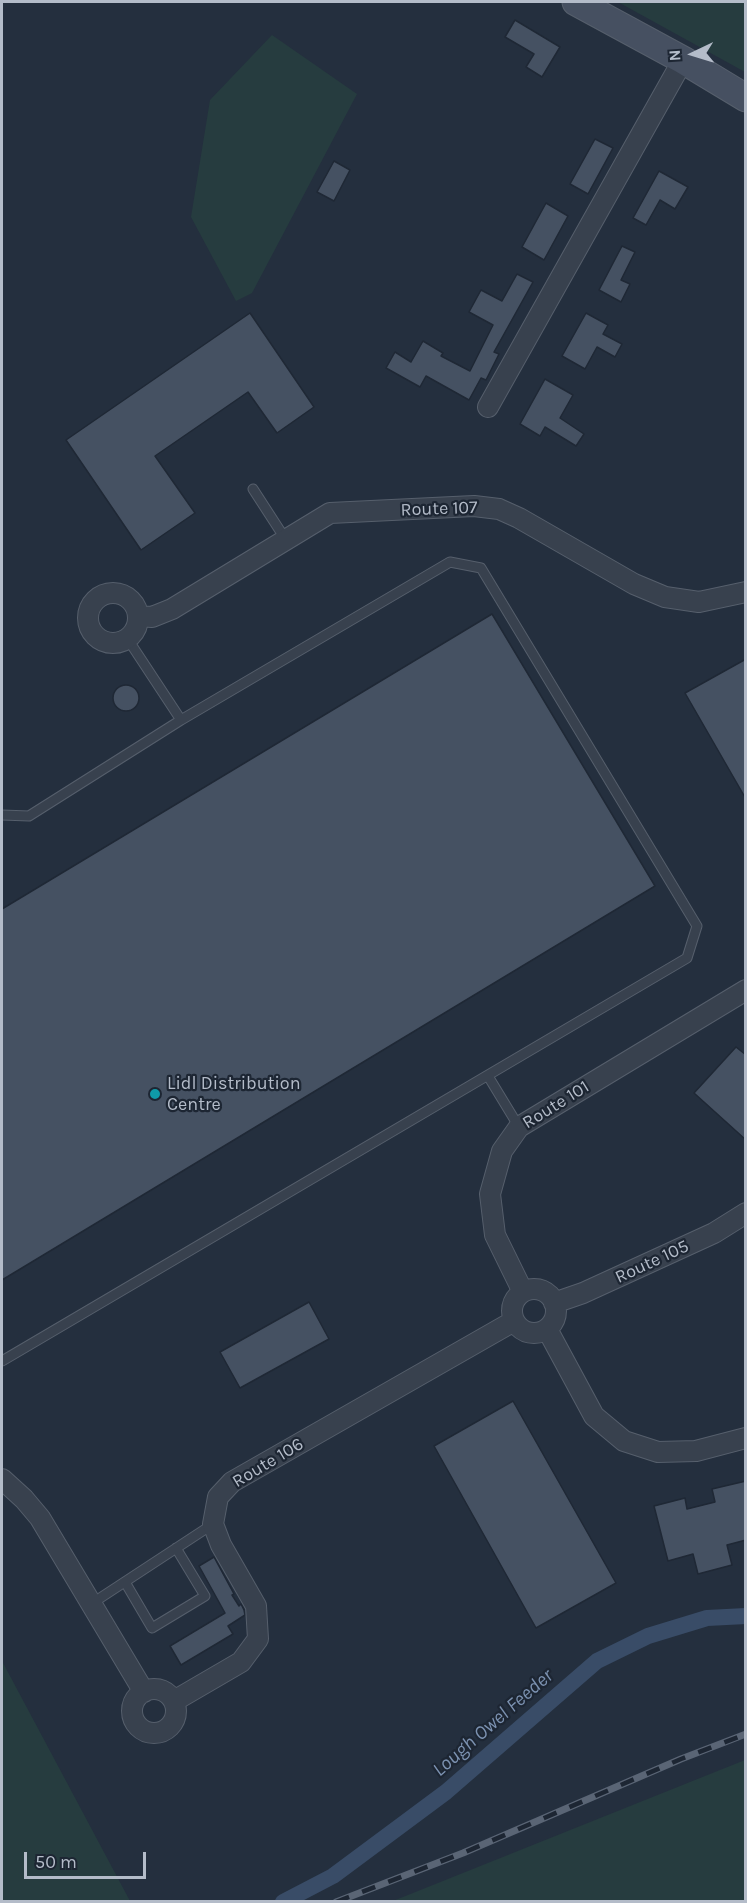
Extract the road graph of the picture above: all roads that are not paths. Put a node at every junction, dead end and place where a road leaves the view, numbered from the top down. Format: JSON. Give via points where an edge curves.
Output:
{"nodes":[{"id":1,"x":576,"y":2,"type":"edge"},
{"id":2,"x":683,"y":60,"type":"junction"},
{"id":3,"x":746,"y":99,"type":"edge"},
{"id":4,"x":488,"y":407,"type":"dead end"},
{"id":5,"x":253,"y":489,"type":"dead end"},
{"id":6,"x":286,"y":540,"type":"junction"},
{"id":7,"x":746,"y":592,"type":"edge"},
{"id":8,"x":138,"y":616,"type":"junction"},
{"id":9,"x":127,"y":638,"type":"junction"},
{"id":10,"x":182,"y":720,"type":"junction"},
{"id":11,"x":2,"y":814,"type":"edge"},
{"id":12,"x":746,"y":990,"type":"edge"},
{"id":13,"x":488,"y":1076,"type":"junction"},
{"id":14,"x":519,"y":1127,"type":"junction"},
{"id":15,"x":746,"y":1213,"type":"edge"},
{"id":16,"x":523,"y":1292,"type":"junction"},
{"id":17,"x":554,"y":1303,"type":"junction"},
{"id":18,"x":514,"y":1321,"type":"junction"},
{"id":19,"x":547,"y":1329,"type":"junction"},
{"id":20,"x":2,"y":1361,"type":"edge"},
{"id":21,"x":746,"y":1438,"type":"edge"},
{"id":22,"x":2,"y":1479,"type":"edge"},
{"id":23,"x":213,"y":1524,"type":"junction"},
{"id":24,"x":176,"y":1548,"type":"junction"},
{"id":25,"x":124,"y":1582,"type":"junction"},
{"id":26,"x":91,"y":1604,"type":"junction"},
{"id":27,"x":144,"y":1692,"type":"junction"},
{"id":28,"x":174,"y":1701,"type":"junction"}],
"edges":[{"from":1,"to":2,"type":"main road"},
{"from":2,"to":3,"type":"main road"},
{"from":2,"to":4,"type":"street"},
{"from":5,"to":6,"type":"lane"},
{"from":6,"to":7,"type":"street","name":"Route 107","via":[[330,513],[474,506],[499,509],[519,518],[634,585],[665,597],[699,602]]},
{"from":6,"to":8,"type":"street","name":"Route 107","via":[[172,609],[152,617]]},
{"from":8,"to":9,"type":"street","via":[[137,625]]},
{"from":8,"to":9,"type":"street","via":[[132,601],[118,593],[102,595],[90,606],[88,622],[96,636],[111,643]]},
{"from":9,"to":10,"type":"lane"},
{"from":10,"to":11,"type":"lane","via":[[29,816]]},
{"from":10,"to":13,"type":"lane","via":[[450,562],[481,568],[697,926],[687,958]]},
{"from":12,"to":14,"type":"street","name":"Route 101"},
{"from":13,"to":14,"type":"lane"},
{"from":13,"to":20,"type":"lane"},
{"from":14,"to":16,"type":"street","name":"Route 101","via":[[502,1151],[490,1194],[495,1235]]},
{"from":15,"to":17,"type":"street","name":"Route 105","via":[[714,1233]]},
{"from":16,"to":17,"type":"street","via":[[544,1292]]},
{"from":16,"to":18,"type":"street","via":[[514,1302]]},
{"from":17,"to":19,"type":"street","via":[[555,1317]]},
{"from":18,"to":19,"type":"street","via":[[529,1333]]},
{"from":18,"to":23,"type":"street","name":"Route 106","via":[[231,1482],[218,1497]]},
{"from":19,"to":21,"type":"street","via":[[594,1416],[624,1441],[668,1452],[696,1451]]},
{"from":22,"to":26,"type":"street","via":[[40,1518]]},
{"from":23,"to":24,"type":"lane"},
{"from":23,"to":28,"type":"street","via":[[256,1606],[258,1639],[241,1662]]},
{"from":24,"to":25,"type":"lane"},
{"from":24,"to":25,"type":"lane","via":[[205,1596],[152,1628]]},
{"from":25,"to":26,"type":"lane"},
{"from":26,"to":27,"type":"street"},
{"from":27,"to":28,"type":"street","via":[[158,1689]]},
{"from":27,"to":28,"type":"street","via":[[134,1702],[133,1717],[148,1733],[163,1732],[174,1723]]}]}
